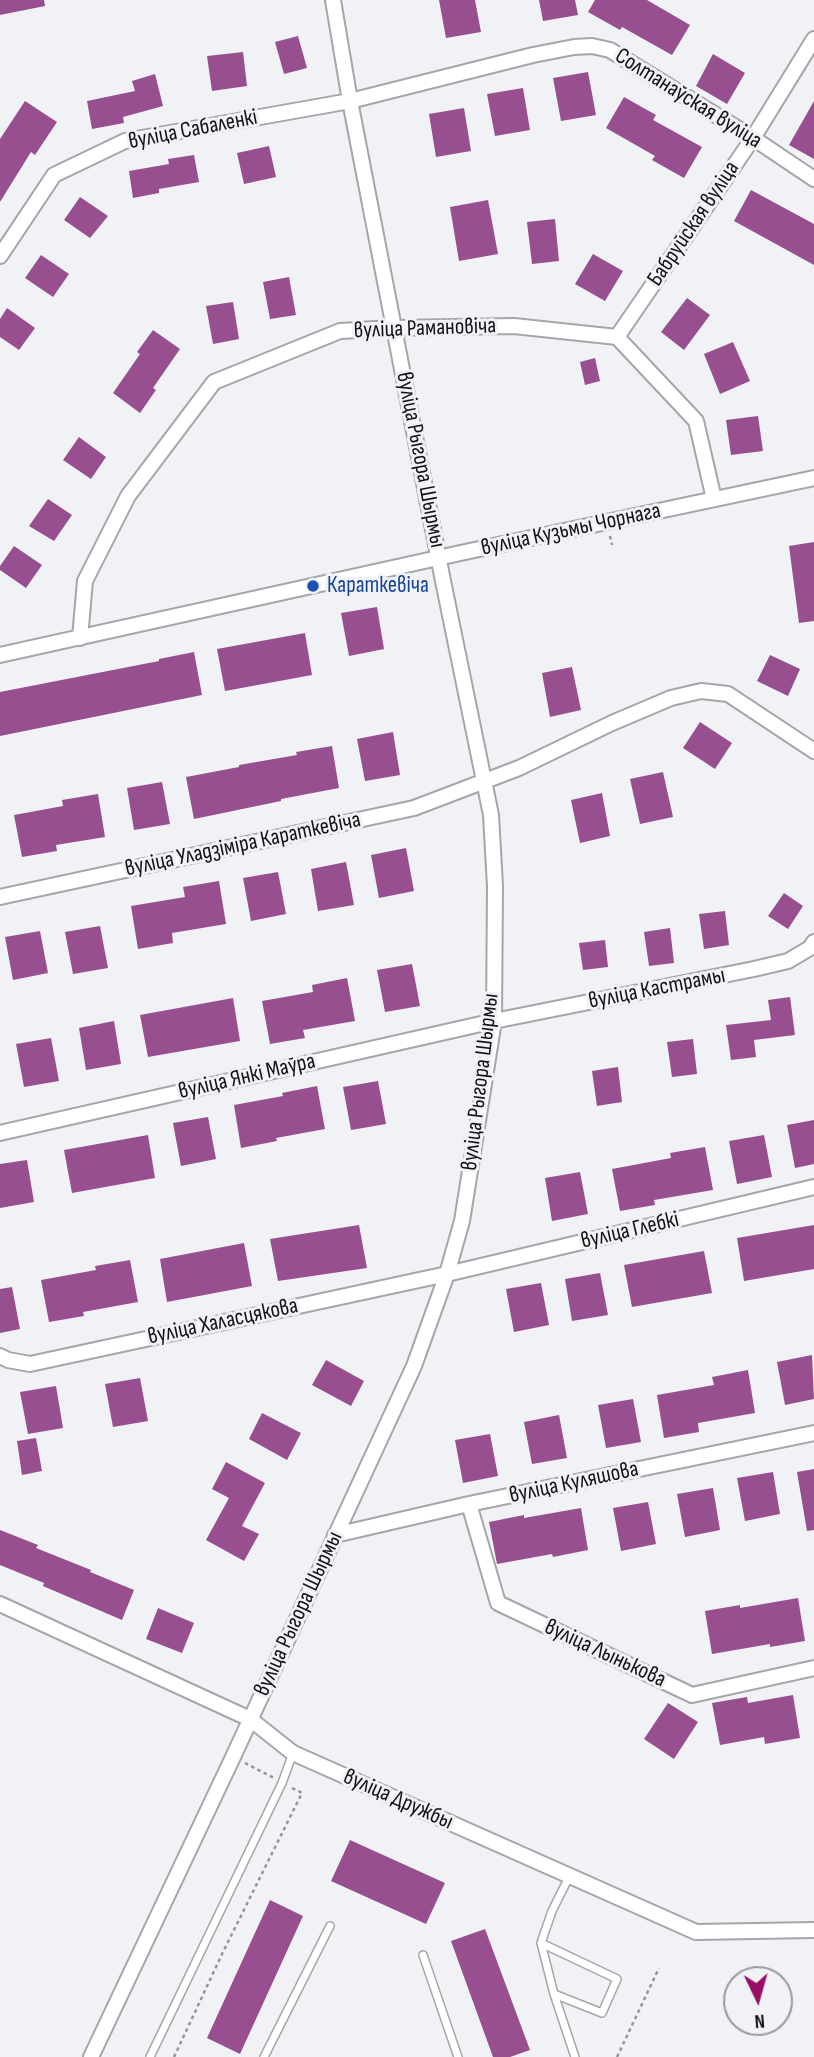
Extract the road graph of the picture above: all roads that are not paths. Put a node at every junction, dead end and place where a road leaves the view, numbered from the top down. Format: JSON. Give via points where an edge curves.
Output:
{"nodes":[{"id":1,"x":333,"y":0,"type":"edge"},
{"id":2,"x":814,"y":39,"type":"edge"},
{"id":3,"x":350,"y":100,"type":"junction"},
{"id":4,"x":752,"y":138,"type":"junction"},
{"id":5,"x":814,"y":179,"type":"edge"},
{"id":6,"x":0,"y":256,"type":"edge"},
{"id":7,"x":395,"y":328,"type":"junction"},
{"id":8,"x":617,"y":337,"type":"junction"},
{"id":9,"x":814,"y":478,"type":"edge"},
{"id":10,"x":714,"y":499,"type":"junction"},
{"id":11,"x":439,"y":558,"type":"junction"},
{"id":12,"x":80,"y":638,"type":"junction"},
{"id":13,"x":0,"y":655,"type":"edge"},
{"id":14,"x":814,"y":751,"type":"edge"},
{"id":15,"x":484,"y":782,"type":"junction"},
{"id":16,"x":0,"y":897,"type":"edge"},
{"id":17,"x":814,"y":942,"type":"edge"},
{"id":18,"x":494,"y":1021,"type":"junction"},
{"id":19,"x":0,"y":1133,"type":"edge"},
{"id":20,"x":814,"y":1187,"type":"edge"},
{"id":21,"x":447,"y":1274,"type":"junction"},
{"id":22,"x":0,"y":1356,"type":"edge"},
{"id":23,"x":814,"y":1433,"type":"edge"},
{"id":24,"x":469,"y":1504,"type":"junction"},
{"id":25,"x":335,"y":1535,"type":"junction"},
{"id":26,"x":0,"y":1604,"type":"edge"},
{"id":27,"x":814,"y":1668,"type":"edge"},
{"id":28,"x":250,"y":1719,"type":"junction"},
{"id":29,"x":293,"y":1753,"type":"junction"},
{"id":30,"x":569,"y":1877,"type":"junction"},
{"id":31,"x":330,"y":1926,"type":"dead end"},
{"id":32,"x":814,"y":1930,"type":"edge"},
{"id":33,"x":541,"y":1943,"type":"junction"},
{"id":34,"x":423,"y":1955,"type":"dead end"},
{"id":35,"x":554,"y":1994,"type":"junction"},
{"id":36,"x":91,"y":2057,"type":"edge"},
{"id":37,"x":150,"y":2057,"type":"edge"},
{"id":38,"x":264,"y":2057,"type":"edge"},
{"id":39,"x":458,"y":2057,"type":"edge"},
{"id":40,"x":575,"y":2057,"type":"edge"}],
"edges":[{"from":1,"to":3,"type":"street","name":"вуліца Рыгора Шырмы"},
{"from":2,"to":4,"type":"street","name":"Бабруйская вуліца"},
{"from":3,"to":4,"type":"street","name":"Солтанаўская вуліца","via":[[533,55],[592,46],[610,50]]},
{"from":3,"to":6,"type":"street","name":"вуліца Сабаленкі","via":[[125,141],[54,175]]},
{"from":3,"to":7,"type":"street","name":"вуліца Рыгора Шырмы"},
{"from":4,"to":5,"type":"street","name":"Солтанаўская вуліца"},
{"from":4,"to":8,"type":"street","name":"Бабруйская вуліца"},
{"from":7,"to":8,"type":"street","name":"вуліца Рамановіча","via":[[514,326]]},
{"from":7,"to":11,"type":"street","name":"вуліца Рыгора Шырмы"},
{"from":7,"to":12,"type":"street","name":"вуліца Рамановіча","via":[[341,331],[214,382],[128,496],[85,581]]},
{"from":8,"to":10,"type":"street","via":[[696,421]]},
{"from":9,"to":10,"type":"street","name":"вуліца Кузьмы Чорнага"},
{"from":10,"to":11,"type":"street","name":"вуліца Кузьмы Чорнага"},
{"from":11,"to":12,"type":"street","name":"вуліца Кузьмы Чорнага"},
{"from":11,"to":15,"type":"street","name":"вуліца Рыгора Шырмы"},
{"from":12,"to":13,"type":"street","name":"вуліца Кузьмы Чорнага"},
{"from":14,"to":15,"type":"street","via":[[728,694],[701,691],[671,698]]},
{"from":15,"to":16,"type":"street","name":"вуліца Уладзіміра Караткевіча","via":[[414,808]]},
{"from":15,"to":18,"type":"street","name":"вуліца Рыгора Шырмы","via":[[495,886]]},
{"from":17,"to":18,"type":"street","name":"вуліца Кастрамы","via":[[788,961]]},
{"from":18,"to":19,"type":"street","name":"вуліца Янкі Маўра"},
{"from":18,"to":21,"type":"street","name":"вуліца Рыгора Шырмы","via":[[462,1221]]},
{"from":20,"to":21,"type":"street","name":"вуліца Глебкі"},
{"from":21,"to":22,"type":"street","name":"вуліца Халасцякова","via":[[30,1364]]},
{"from":21,"to":25,"type":"street","name":"вуліца Рыгора Шырмы","via":[[414,1366]]},
{"from":23,"to":24,"type":"street","name":"вуліца Куляшова"},
{"from":24,"to":25,"type":"street","name":"вуліца Куляшова"},
{"from":24,"to":27,"type":"street","name":"вуліца Лынькова","via":[[498,1603],[692,1695]]},
{"from":25,"to":28,"type":"street","name":"вуліца Рыгора Шырмы"},
{"from":26,"to":28,"type":"street","name":"вуліца Дружбы"},
{"from":28,"to":29,"type":"street","name":"вуліца Дружбы"},
{"from":28,"to":36,"type":"street","name":"вуліца Рыгора Шырмы"},
{"from":29,"to":30,"type":"street","name":"вуліца Дружбы"},
{"from":29,"to":37,"type":"lane"},
{"from":30,"to":32,"type":"street","name":"вуліца Дружбы","via":[[696,1933]]},
{"from":30,"to":33,"type":"lane"},
{"from":31,"to":38,"type":"lane"},
{"from":33,"to":35,"type":"lane"},
{"from":33,"to":35,"type":"lane","via":[[617,1979],[602,2013]]},
{"from":34,"to":39,"type":"lane"},
{"from":35,"to":40,"type":"lane"}]}
